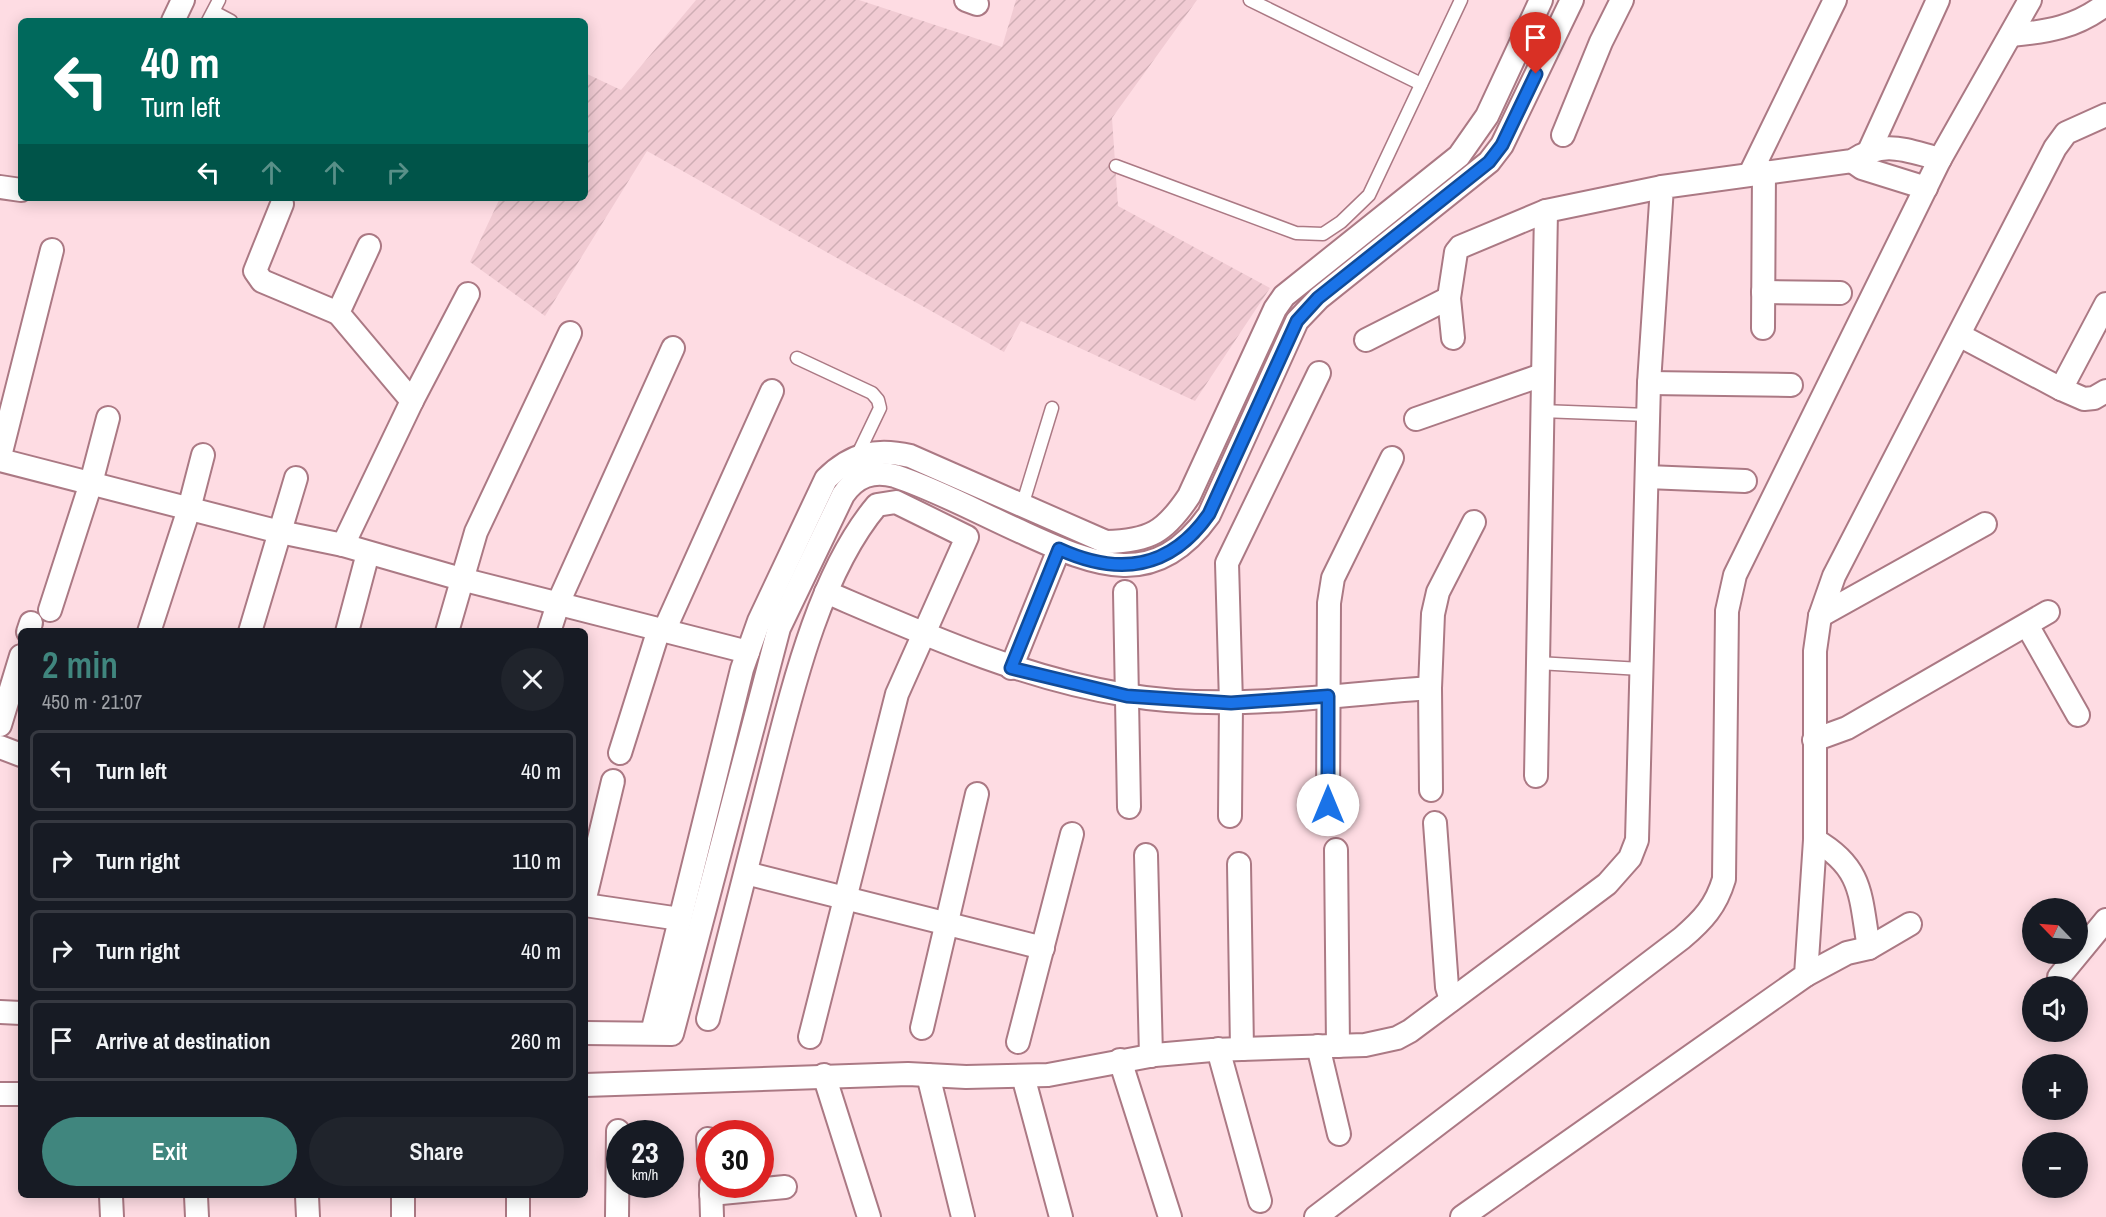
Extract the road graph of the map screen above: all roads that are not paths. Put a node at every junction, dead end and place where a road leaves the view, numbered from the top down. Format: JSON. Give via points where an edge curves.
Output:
{"nodes":[{"id":1,"x":183,"y":0,"type":"edge"},
{"id":2,"x":1250,"y":0,"type":"edge"},
{"id":3,"x":1461,"y":0,"type":"edge"},
{"id":4,"x":1541,"y":0,"type":"edge"},
{"id":5,"x":1572,"y":0,"type":"edge"},
{"id":6,"x":1622,"y":0,"type":"edge"},
{"id":7,"x":1835,"y":0,"type":"edge"},
{"id":8,"x":1938,"y":0,"type":"edge"},
{"id":9,"x":2030,"y":0,"type":"edge"},
{"id":10,"x":2106,"y":4,"type":"edge"},
{"id":11,"x":174,"y":18,"type":"edge"},
{"id":12,"x":2011,"y":35,"type":"junction"},
{"id":13,"x":1421,"y":84,"type":"junction"},
{"id":14,"x":2106,"y":115,"type":"edge"},
{"id":15,"x":1563,"y":135,"type":"dead end"},
{"id":16,"x":1940,"y":159,"type":"junction"},
{"id":17,"x":1860,"y":160,"type":"junction"},
{"id":18,"x":1116,"y":166,"type":"dead end"},
{"id":19,"x":1757,"y":172,"type":"junction"},
{"id":20,"x":0,"y":187,"type":"edge"},
{"id":21,"x":1662,"y":187,"type":"junction"},
{"id":22,"x":1926,"y":188,"type":"junction"},
{"id":23,"x":18,"y":190,"type":"edge"},
{"id":24,"x":282,"y":204,"type":"dead end"},
{"id":25,"x":1546,"y":212,"type":"junction"},
{"id":26,"x":369,"y":246,"type":"dead end"},
{"id":27,"x":52,"y":250,"type":"dead end"},
{"id":28,"x":1763,"y":292,"type":"junction"},
{"id":29,"x":1839,"y":293,"type":"dead end"},
{"id":30,"x":468,"y":294,"type":"dead end"},
{"id":31,"x":1449,"y":298,"type":"junction"},
{"id":32,"x":2106,"y":304,"type":"edge"},
{"id":33,"x":338,"y":314,"type":"junction"},
{"id":34,"x":1763,"y":328,"type":"dead end"},
{"id":35,"x":570,"y":333,"type":"dead end"},
{"id":36,"x":1959,"y":335,"type":"junction"},
{"id":37,"x":1453,"y":338,"type":"dead end"},
{"id":38,"x":1366,"y":340,"type":"dead end"},
{"id":39,"x":674,"y":348,"type":"dead end"},
{"id":40,"x":797,"y":358,"type":"dead end"},
{"id":41,"x":1319,"y":373,"type":"dead end"},
{"id":42,"x":1542,"y":375,"type":"junction"},
{"id":43,"x":1649,"y":383,"type":"junction"},
{"id":44,"x":1791,"y":385,"type":"dead end"},
{"id":45,"x":2061,"y":389,"type":"junction"},
{"id":46,"x":2106,"y":391,"type":"edge"},
{"id":47,"x":772,"y":392,"type":"dead end"},
{"id":48,"x":412,"y":401,"type":"junction"},
{"id":49,"x":1052,"y":408,"type":"dead end"},
{"id":50,"x":1541,"y":411,"type":"junction"},
{"id":51,"x":1648,"y":415,"type":"junction"},
{"id":52,"x":108,"y":418,"type":"dead end"},
{"id":53,"x":1416,"y":419,"type":"dead end"},
{"id":54,"x":203,"y":455,"type":"dead end"},
{"id":55,"x":857,"y":456,"type":"junction"},
{"id":56,"x":0,"y":458,"type":"edge"},
{"id":57,"x":1392,"y":458,"type":"dead end"},
{"id":58,"x":1647,"y":477,"type":"junction"},
{"id":59,"x":296,"y":478,"type":"dead end"},
{"id":60,"x":1745,"y":481,"type":"dead end"},
{"id":61,"x":91,"y":483,"type":"junction"},
{"id":62,"x":1022,"y":506,"type":"junction"},
{"id":63,"x":189,"y":509,"type":"junction"},
{"id":64,"x":1474,"y":522,"type":"dead end"},
{"id":65,"x":1985,"y":524,"type":"dead end"},
{"id":66,"x":280,"y":532,"type":"junction"},
{"id":67,"x":343,"y":544,"type":"junction"},
{"id":68,"x":1059,"y":549,"type":"junction"},
{"id":69,"x":368,"y":553,"type":"junction"},
{"id":70,"x":461,"y":579,"type":"junction"},
{"id":71,"x":826,"y":592,"type":"junction"},
{"id":72,"x":1125,"y":592,"type":"dead end"},
{"id":73,"x":559,"y":601,"type":"junction"},
{"id":74,"x":50,"y":610,"type":"dead end"},
{"id":75,"x":2048,"y":612,"type":"dead end"},
{"id":76,"x":1820,"y":616,"type":"junction"},
{"id":77,"x":2027,"y":625,"type":"junction"},
{"id":78,"x":150,"y":628,"type":"edge"},
{"id":79,"x":251,"y":628,"type":"edge"},
{"id":80,"x":348,"y":628,"type":"edge"},
{"id":81,"x":448,"y":628,"type":"edge"},
{"id":82,"x":550,"y":628,"type":"edge"},
{"id":83,"x":662,"y":630,"type":"junction"},
{"id":84,"x":922,"y":633,"type":"junction"},
{"id":85,"x":748,"y":652,"type":"junction"},
{"id":86,"x":1538,"y":663,"type":"junction"},
{"id":87,"x":18,"y":666,"type":"edge"},
{"id":88,"x":1011,"y":668,"type":"junction"},
{"id":89,"x":1641,"y":669,"type":"junction"},
{"id":90,"x":1430,"y":688,"type":"junction"},
{"id":91,"x":1127,"y":696,"type":"junction"},
{"id":92,"x":1328,"y":696,"type":"junction"},
{"id":93,"x":1231,"y":703,"type":"junction"},
{"id":94,"x":2078,"y":715,"type":"dead end"},
{"id":95,"x":0,"y":724,"type":"edge"},
{"id":96,"x":1814,"y":740,"type":"junction"},
{"id":97,"x":0,"y":747,"type":"edge"},
{"id":98,"x":620,"y":753,"type":"dead end"},
{"id":99,"x":18,"y":754,"type":"edge"},
{"id":100,"x":1536,"y":776,"type":"dead end"},
{"id":101,"x":613,"y":781,"type":"dead end"},
{"id":102,"x":1431,"y":790,"type":"dead end"},
{"id":103,"x":977,"y":794,"type":"dead end"},
{"id":104,"x":1328,"y":805,"type":"dead end"},
{"id":105,"x":1129,"y":807,"type":"dead end"},
{"id":106,"x":1230,"y":816,"type":"dead end"},
{"id":107,"x":1435,"y":823,"type":"dead end"},
{"id":108,"x":1072,"y":834,"type":"dead end"},
{"id":109,"x":1815,"y":840,"type":"junction"},
{"id":110,"x":1336,"y":850,"type":"dead end"},
{"id":111,"x":1146,"y":855,"type":"dead end"},
{"id":112,"x":1239,"y":864,"type":"dead end"},
{"id":113,"x":746,"y":873,"type":"junction"},
{"id":114,"x":588,"y":885,"type":"edge"},
{"id":115,"x":844,"y":898,"type":"junction"},
{"id":116,"x":588,"y":905,"type":"edge"},
{"id":117,"x":680,"y":919,"type":"junction"},
{"id":118,"x":2106,"y":920,"type":"edge"},
{"id":119,"x":945,"y":923,"type":"junction"},
{"id":120,"x":1910,"y":924,"type":"dead end"},
{"id":121,"x":1043,"y":948,"type":"junction"},
{"id":122,"x":1869,"y":948,"type":"junction"},
{"id":123,"x":1806,"y":975,"type":"junction"},
{"id":124,"x":2060,"y":976,"type":"edge"},
{"id":125,"x":1451,"y":1000,"type":"junction"},
{"id":126,"x":0,"y":1012,"type":"edge"},
{"id":127,"x":18,"y":1013,"type":"edge"},
{"id":128,"x":708,"y":1019,"type":"dead end"},
{"id":129,"x":922,"y":1028,"type":"dead end"},
{"id":130,"x":588,"y":1033,"type":"edge"},
{"id":131,"x":652,"y":1033,"type":"junction"},
{"id":132,"x":810,"y":1037,"type":"dead end"},
{"id":133,"x":1018,"y":1042,"type":"dead end"},
{"id":134,"x":1328,"y":1046,"type":"junction"},
{"id":135,"x":1218,"y":1049,"type":"junction"},
{"id":136,"x":1242,"y":1049,"type":"junction"},
{"id":137,"x":1151,"y":1056,"type":"junction"},
{"id":138,"x":1120,"y":1060,"type":"junction"},
{"id":139,"x":824,"y":1075,"type":"junction"},
{"id":140,"x":928,"y":1075,"type":"junction"},
{"id":141,"x":1023,"y":1076,"type":"junction"},
{"id":142,"x":588,"y":1085,"type":"edge"},
{"id":143,"x":0,"y":1094,"type":"edge"},
{"id":144,"x":18,"y":1094,"type":"edge"},
{"id":145,"x":1339,"y":1134,"type":"dead end"},
{"id":146,"x":774,"y":1187,"type":"edge"},
{"id":147,"x":785,"y":1187,"type":"dead end"},
{"id":148,"x":111,"y":1198,"type":"edge"},
{"id":149,"x":196,"y":1198,"type":"edge"},
{"id":150,"x":307,"y":1198,"type":"edge"},
{"id":151,"x":403,"y":1198,"type":"edge"},
{"id":152,"x":518,"y":1198,"type":"edge"},
{"id":153,"x":618,"y":1198,"type":"edge"},
{"id":154,"x":711,"y":1198,"type":"edge"},
{"id":155,"x":1260,"y":1201,"type":"dead end"},
{"id":156,"x":112,"y":1217,"type":"edge"},
{"id":157,"x":197,"y":1217,"type":"edge"},
{"id":158,"x":308,"y":1217,"type":"edge"},
{"id":159,"x":403,"y":1217,"type":"edge"},
{"id":160,"x":518,"y":1217,"type":"edge"},
{"id":161,"x":618,"y":1217,"type":"edge"},
{"id":162,"x":712,"y":1217,"type":"edge"},
{"id":163,"x":869,"y":1217,"type":"edge"},
{"id":164,"x":963,"y":1217,"type":"edge"},
{"id":165,"x":1061,"y":1217,"type":"edge"},
{"id":166,"x":1170,"y":1217,"type":"edge"},
{"id":167,"x":1316,"y":1217,"type":"edge"},
{"id":168,"x":1462,"y":1217,"type":"edge"}],
"edges":[{"from":1,"to":11,"type":"street"},
{"from":2,"to":13,"type":"lane"},
{"from":3,"to":13,"type":"lane"},
{"from":4,"to":62,"type":"street","via":[[1487,116],[1459,156],[1284,296],[1189,496],[1173,521],[1152,534],[1106,542]]},
{"from":5,"to":68,"type":"street","via":[[1502,145],[1489,162],[1318,298],[1297,321],[1209,514],[1197,531],[1164,555],[1131,566],[1087,561]]},
{"from":6,"to":15,"type":"street"},
{"from":7,"to":19,"type":"street"},
{"from":8,"to":17,"type":"street"},
{"from":9,"to":12,"type":"street"},
{"from":10,"to":12,"type":"street","via":[[2052,32]]},
{"from":12,"to":16,"type":"street"},
{"from":13,"to":18,"type":"lane","via":[[1369,195],[1323,234],[1296,233]]},
{"from":14,"to":36,"type":"street","via":[[2066,134],[2055,148]]},
{"from":16,"to":17,"type":"street","via":[[1888,147]]},
{"from":16,"to":22,"type":"street"},
{"from":17,"to":19,"type":"street"},
{"from":17,"to":22,"type":"street"},
{"from":19,"to":21,"type":"street"},
{"from":19,"to":28,"type":"street"},
{"from":20,"to":23,"type":"street"},
{"from":21,"to":25,"type":"street"},
{"from":21,"to":43,"type":"street"},
{"from":22,"to":167,"type":"street","via":[[1730,591],[1724,879],[1718,900],[1705,919],[1682,938]]},
{"from":24,"to":33,"type":"street","via":[[255,271],[262,281]]},
{"from":25,"to":31,"type":"street","via":[[1460,247]]},
{"from":25,"to":42,"type":"street"},
{"from":26,"to":33,"type":"street"},
{"from":27,"to":56,"type":"street"},
{"from":28,"to":29,"type":"street"},
{"from":28,"to":34,"type":"street"},
{"from":30,"to":48,"type":"street"},
{"from":31,"to":37,"type":"street"},
{"from":31,"to":38,"type":"street"},
{"from":32,"to":45,"type":"street"},
{"from":33,"to":48,"type":"street"},
{"from":35,"to":70,"type":"street","via":[[476,532]]},
{"from":36,"to":45,"type":"street"},
{"from":36,"to":76,"type":"street","via":[[1834,576]]},
{"from":39,"to":73,"type":"street"},
{"from":40,"to":55,"type":"lane","via":[[872,393],[878,400],[880,408]]},
{"from":41,"to":93,"type":"street","via":[[1227,563]]},
{"from":42,"to":50,"type":"street"},
{"from":42,"to":53,"type":"street"},
{"from":43,"to":44,"type":"street"},
{"from":43,"to":51,"type":"street"},
{"from":45,"to":46,"type":"street","via":[[2084,399]]},
{"from":47,"to":83,"type":"street"},
{"from":48,"to":67,"type":"street"},
{"from":49,"to":62,"type":"lane"},
{"from":50,"to":51,"type":"lane"},
{"from":50,"to":86,"type":"street"},
{"from":51,"to":58,"type":"street"},
{"from":52,"to":61,"type":"street"},
{"from":54,"to":63,"type":"street"},
{"from":55,"to":62,"type":"street","via":[[890,451],[910,456]]},
{"from":55,"to":85,"type":"street","via":[[826,479]]},
{"from":56,"to":61,"type":"street"},
{"from":57,"to":92,"type":"street","via":[[1333,578]]},
{"from":58,"to":60,"type":"street"},
{"from":58,"to":89,"type":"street"},
{"from":59,"to":66,"type":"street"},
{"from":61,"to":63,"type":"street"},
{"from":61,"to":74,"type":"street"},
{"from":63,"to":66,"type":"street"},
{"from":63,"to":78,"type":"street"},
{"from":64,"to":90,"type":"street","via":[[1438,592],[1433,614]]},
{"from":65,"to":76,"type":"street"},
{"from":66,"to":67,"type":"street"},
{"from":66,"to":79,"type":"street"},
{"from":67,"to":69,"type":"street"},
{"from":68,"to":88,"type":"street"},
{"from":68,"to":131,"type":"street","via":[[895,476],[873,473],[852,482],[779,628],[672,1034]]},
{"from":69,"to":70,"type":"street"},
{"from":69,"to":80,"type":"street"},
{"from":70,"to":73,"type":"street"},
{"from":70,"to":81,"type":"street"},
{"from":71,"to":84,"type":"street"},
{"from":71,"to":84,"type":"street","via":[[865,520],[877,505],[896,502],[967,537]]},
{"from":71,"to":113,"type":"street","via":[[794,683]]},
{"from":72,"to":91,"type":"street"},
{"from":73,"to":82,"type":"street"},
{"from":73,"to":83,"type":"street"},
{"from":75,"to":77,"type":"street"},
{"from":76,"to":96,"type":"street","via":[[1815,651]]},
{"from":77,"to":94,"type":"street"},
{"from":77,"to":96,"type":"street","via":[[1847,728]]},
{"from":83,"to":85,"type":"street"},
{"from":83,"to":98,"type":"street"},
{"from":84,"to":88,"type":"street"},
{"from":84,"to":115,"type":"street","via":[[897,693]]},
{"from":85,"to":117,"type":"street"},
{"from":86,"to":89,"type":"lane"},
{"from":86,"to":100,"type":"street"},
{"from":87,"to":95,"type":"street"},
{"from":88,"to":91,"type":"street"},
{"from":89,"to":125,"type":"street","via":[[1639,820],[1630,858],[1607,884]]},
{"from":90,"to":92,"type":"street"},
{"from":90,"to":102,"type":"street"},
{"from":91,"to":93,"type":"street"},
{"from":91,"to":105,"type":"street"},
{"from":92,"to":93,"type":"street"},
{"from":92,"to":104,"type":"street"},
{"from":93,"to":106,"type":"street"},
{"from":96,"to":109,"type":"street"},
{"from":97,"to":99,"type":"street"},
{"from":101,"to":114,"type":"street"},
{"from":103,"to":119,"type":"street"},
{"from":107,"to":125,"type":"street"},
{"from":108,"to":121,"type":"street"},
{"from":109,"to":122,"type":"street","via":[[1845,861],[1854,876]]},
{"from":109,"to":123,"type":"street"},
{"from":110,"to":134,"type":"street"},
{"from":111,"to":137,"type":"street"},
{"from":112,"to":136,"type":"street"},
{"from":113,"to":115,"type":"street"},
{"from":113,"to":128,"type":"street"},
{"from":115,"to":119,"type":"street"},
{"from":115,"to":132,"type":"street"},
{"from":116,"to":117,"type":"street"},
{"from":117,"to":131,"type":"street"},
{"from":118,"to":124,"type":"street"},
{"from":119,"to":121,"type":"street"},
{"from":119,"to":129,"type":"street"},
{"from":120,"to":122,"type":"street"},
{"from":121,"to":133,"type":"street"},
{"from":122,"to":123,"type":"street","via":[[1847,952]]},
{"from":123,"to":168,"type":"street"},
{"from":125,"to":134,"type":"street","via":[[1397,1038],[1365,1045]]},
{"from":126,"to":127,"type":"street"},
{"from":130,"to":131,"type":"street"},
{"from":134,"to":136,"type":"street"},
{"from":134,"to":145,"type":"street"},
{"from":135,"to":136,"type":"street"},
{"from":135,"to":137,"type":"street"},
{"from":135,"to":155,"type":"street"},
{"from":137,"to":138,"type":"street"},
{"from":138,"to":141,"type":"street","via":[[1070,1072]]},
{"from":138,"to":166,"type":"street"},
{"from":139,"to":140,"type":"street"},
{"from":139,"to":142,"type":"street"},
{"from":139,"to":163,"type":"street"},
{"from":140,"to":141,"type":"street"},
{"from":140,"to":164,"type":"street"},
{"from":141,"to":165,"type":"street"},
{"from":143,"to":144,"type":"street"},
{"from":146,"to":147,"type":"street"},
{"from":148,"to":156,"type":"street"},
{"from":149,"to":157,"type":"street"},
{"from":150,"to":158,"type":"street"},
{"from":151,"to":159,"type":"street"},
{"from":152,"to":160,"type":"street"},
{"from":153,"to":161,"type":"street"},
{"from":154,"to":162,"type":"street"}]}
